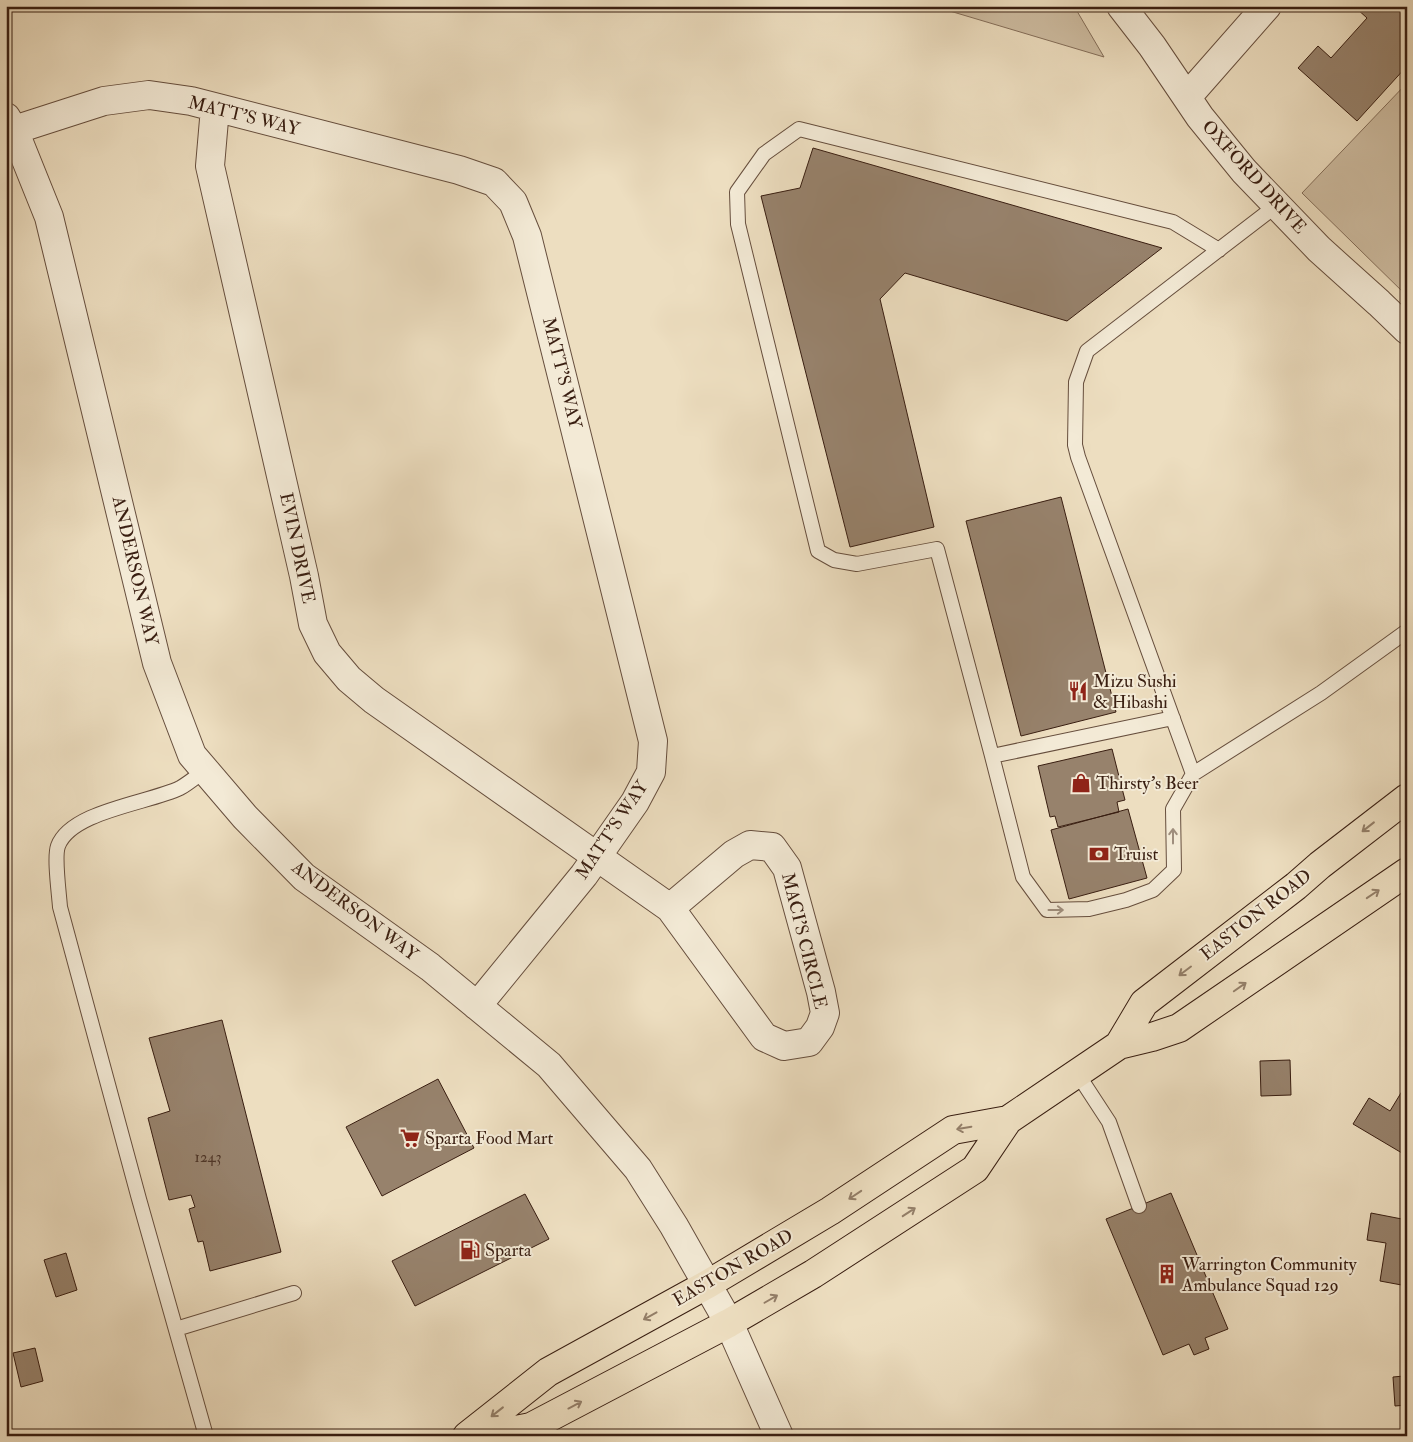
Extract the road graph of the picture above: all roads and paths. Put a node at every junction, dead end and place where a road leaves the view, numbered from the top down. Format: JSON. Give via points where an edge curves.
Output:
{"nodes":[{"id":1,"x":1121,"y":6,"type":"edge"},
{"id":2,"x":1267,"y":6,"type":"edge"},
{"id":3,"x":1187,"y":97,"type":"junction"},
{"id":4,"x":215,"y":108,"type":"junction"},
{"id":5,"x":10,"y":124,"type":"edge"},
{"id":6,"x":1277,"y":205,"type":"junction"},
{"id":7,"x":1219,"y":250,"type":"junction"},
{"id":8,"x":1407,"y":330,"type":"edge"},
{"id":9,"x":1407,"y":631,"type":"edge"},
{"id":10,"x":1173,"y":718,"type":"junction"},
{"id":11,"x":992,"y":756,"type":"junction"},
{"id":12,"x":205,"y":770,"type":"junction"},
{"id":13,"x":1193,"y":774,"type":"junction"},
{"id":14,"x":1407,"y":798,"type":"edge"},
{"id":15,"x":597,"y":858,"type":"junction"},
{"id":16,"x":1407,"y":872,"type":"edge"},
{"id":17,"x":670,"y":908,"type":"junction"},
{"id":18,"x":477,"y":1006,"type":"junction"},
{"id":19,"x":1119,"y":1045,"type":"junction"},
{"id":20,"x":1077,"y":1073,"type":"junction"},
{"id":21,"x":1008,"y":1120,"type":"junction"},
{"id":22,"x":1139,"y":1206,"type":"dead end"},
{"id":23,"x":708,"y":1284,"type":"junction"},
{"id":24,"x":294,"y":1293,"type":"dead end"},
{"id":25,"x":729,"y":1323,"type":"junction"},
{"id":26,"x":176,"y":1329,"type":"junction"},
{"id":27,"x":206,"y":1436,"type":"edge"},
{"id":28,"x":467,"y":1436,"type":"edge"},
{"id":29,"x":486,"y":1436,"type":"edge"},
{"id":30,"x":779,"y":1436,"type":"edge"}],
"edges":[{"from":1,"to":3,"type":"street","name":"OXFORD DRIVE"},
{"from":2,"to":3,"type":"street"},
{"from":3,"to":6,"type":"street","name":"OXFORD DRIVE","via":[[1244,171]]},
{"from":4,"to":5,"type":"street","name":"MATT'S WAY","via":[[149,94],[104,101]]},
{"from":4,"to":15,"type":"street","name":"EVIN DRIVE","via":[[210,166],[313,624],[327,653],[349,679],[374,700]]},
{"from":4,"to":15,"type":"street","name":"MATT'S WAY","via":[[459,170],[494,182],[513,202],[527,236],[653,741],[651,772]]},
{"from":5,"to":12,"type":"street","name":"ANDERSON WAY","via":[[49,217],[157,663],[192,755]]},
{"from":6,"to":7,"type":"lane"},
{"from":6,"to":8,"type":"street","name":"OXFORD DRIVE","via":[[1319,249]]},
{"from":7,"to":10,"type":"lane","via":[[1087,351],[1076,382],[1075,445]]},
{"from":7,"to":11,"type":"lane","via":[[1173,222],[800,129],[764,154],[737,192],[738,224],[818,551],[834,560],[857,564],[937,549]]},
{"from":9,"to":13,"type":"lane","via":[[1321,693]]},
{"from":10,"to":11,"type":"lane"},
{"from":10,"to":13,"type":"lane"},
{"from":11,"to":13,"type":"lane","one_way":true,"via":[[1023,877],[1047,910],[1089,909],[1153,890],[1174,870],[1173,809]]},
{"from":12,"to":18,"type":"street","name":"ANDERSON WAY","via":[[245,817],[304,877],[430,967]]},
{"from":12,"to":26,"type":"lane","via":[[180,788],[85,819],[67,831],[58,846],[57,865],[60,907]]},
{"from":14,"to":19,"type":"highway","name":"EASTON ROAD","one_way":true,"via":[[1144,1002]]},
{"from":15,"to":17,"type":"street","name":"MACI'S CIRCLE"},
{"from":15,"to":18,"type":"street","name":"MATT'S WAY"},
{"from":19,"to":16,"type":"highway","name":"EASTON ROAD","one_way":true,"via":[[1179,1028]]},
{"from":17,"to":17,"type":"street","name":"MACI'S CIRCLE","via":[[734,854],[750,845],[772,847],[787,868],[825,1013],[809,1042],[784,1046],[764,1037]]},
{"from":18,"to":23,"type":"street","name":"ANDERSON WAY","via":[[549,1065],[638,1169]]},
{"from":19,"to":20,"type":"highway","name":"EASTON ROAD"},
{"from":20,"to":21,"type":"highway","name":"EASTON ROAD"},
{"from":20,"to":22,"type":"lane","via":[[1109,1122]]},
{"from":21,"to":23,"type":"highway","name":"EASTON ROAD","one_way":true,"via":[[952,1130],[830,1211]]},
{"from":25,"to":21,"type":"highway","name":"EASTON ROAD","one_way":true,"via":[[813,1274],[975,1169]]},
{"from":23,"to":25,"type":"street","name":"ANDERSON WAY"},
{"from":23,"to":28,"type":"highway","name":"EASTON ROAD","one_way":true,"via":[[548,1372]]},
{"from":24,"to":26,"type":"lane"},
{"from":29,"to":25,"type":"highway","name":"EASTON ROAD","one_way":true,"via":[[531,1428]]},
{"from":25,"to":30,"type":"street","name":"ANDERSON WAY"},
{"from":26,"to":27,"type":"lane"}]}
